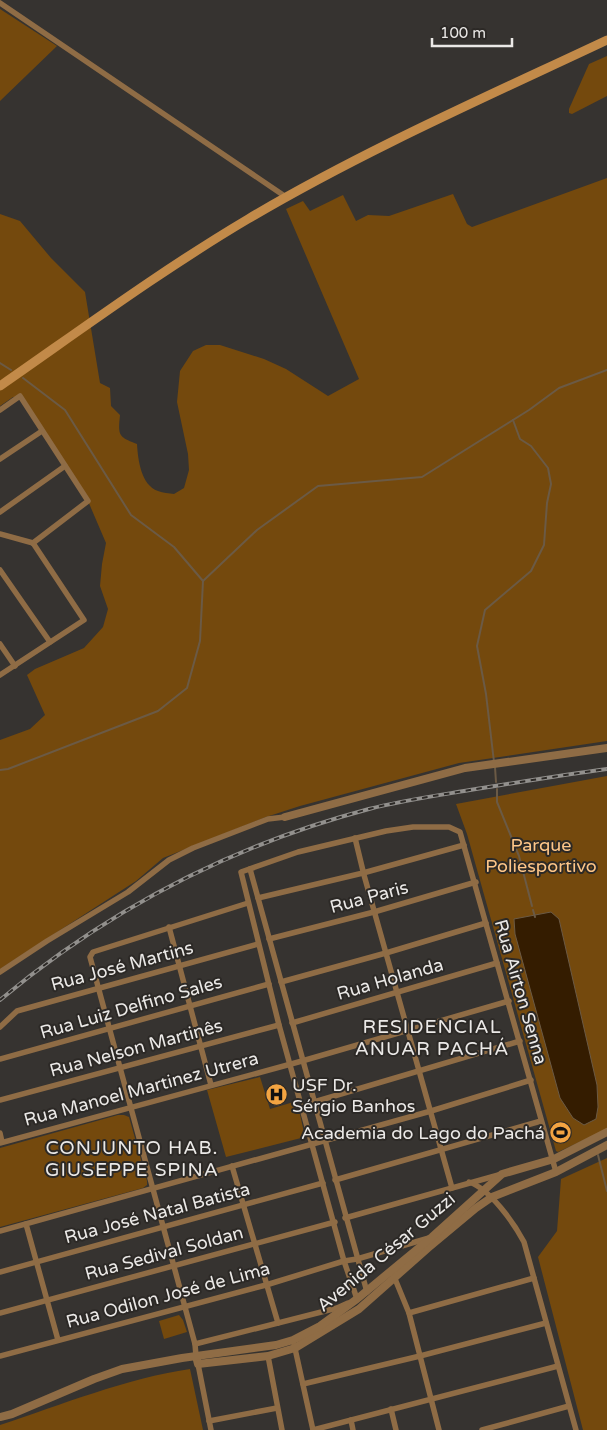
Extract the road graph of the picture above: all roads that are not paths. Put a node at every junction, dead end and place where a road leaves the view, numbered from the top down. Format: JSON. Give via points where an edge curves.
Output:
{"nodes":[{"id":1,"x":0,"y":3,"type":"edge"},
{"id":2,"x":607,"y":40,"type":"edge"},
{"id":3,"x":286,"y":197,"type":"junction"},
{"id":4,"x":0,"y":386,"type":"edge"},
{"id":5,"x":0,"y":410,"type":"edge"},
{"id":6,"x":42,"y":430,"type":"junction"},
{"id":7,"x":0,"y":459,"type":"edge"},
{"id":8,"x":65,"y":466,"type":"junction"},
{"id":9,"x":0,"y":512,"type":"edge"},
{"id":10,"x":0,"y":534,"type":"edge"},
{"id":11,"x":33,"y":543,"type":"junction"},
{"id":12,"x":0,"y":570,"type":"edge"},
{"id":13,"x":50,"y":642,"type":"junction"},
{"id":14,"x":0,"y":644,"type":"edge"},
{"id":15,"x":15,"y":666,"type":"junction"},
{"id":16,"x":0,"y":675,"type":"edge"},
{"id":17,"x":607,"y":748,"type":"edge"},
{"id":18,"x":285,"y":816,"type":"joint"},
{"id":19,"x":355,"y":838,"type":"junction"},
{"id":20,"x":464,"y":844,"type":"junction"},
{"id":21,"x":250,"y":869,"type":"junction"},
{"id":22,"x":364,"y":873,"type":"junction"},
{"id":23,"x":476,"y":882,"type":"junction"},
{"id":24,"x":258,"y":898,"type":"junction"},
{"id":25,"x":248,"y":903,"type":"junction"},
{"id":26,"x":374,"y":912,"type":"junction"},
{"id":27,"x":486,"y":923,"type":"junction"},
{"id":28,"x":169,"y":928,"type":"junction"},
{"id":29,"x":269,"y":939,"type":"junction"},
{"id":30,"x":258,"y":944,"type":"junction"},
{"id":31,"x":386,"y":953,"type":"junction"},
{"id":32,"x":497,"y":963,"type":"junction"},
{"id":33,"x":179,"y":966,"type":"junction"},
{"id":34,"x":0,"y":972,"type":"edge"},
{"id":35,"x":281,"y":982,"type":"junction"},
{"id":36,"x":269,"y":984,"type":"junction"},
{"id":37,"x":98,"y":988,"type":"junction"},
{"id":38,"x":398,"y":992,"type":"junction"},
{"id":39,"x":509,"y":1001,"type":"junction"},
{"id":40,"x":190,"y":1006,"type":"junction"},
{"id":41,"x":292,"y":1022,"type":"junction"},
{"id":42,"x":279,"y":1024,"type":"junction"},
{"id":43,"x":0,"y":1027,"type":"edge"},
{"id":44,"x":109,"y":1029,"type":"junction"},
{"id":45,"x":408,"y":1031,"type":"junction"},
{"id":46,"x":520,"y":1041,"type":"junction"},
{"id":47,"x":201,"y":1046,"type":"junction"},
{"id":48,"x":0,"y":1059,"type":"edge"},
{"id":49,"x":302,"y":1061,"type":"junction"},
{"id":50,"x":291,"y":1064,"type":"junction"},
{"id":51,"x":120,"y":1068,"type":"junction"},
{"id":52,"x":420,"y":1071,"type":"junction"},
{"id":53,"x":531,"y":1080,"type":"junction"},
{"id":54,"x":211,"y":1086,"type":"junction"},
{"id":55,"x":0,"y":1100,"type":"edge"},
{"id":56,"x":314,"y":1102,"type":"junction"},
{"id":57,"x":131,"y":1107,"type":"junction"},
{"id":58,"x":431,"y":1111,"type":"junction"},
{"id":59,"x":542,"y":1121,"type":"junction"},
{"id":60,"x":607,"y":1132,"type":"edge"},
{"id":61,"x":0,"y":1133,"type":"edge"},
{"id":62,"x":324,"y":1141,"type":"junction"},
{"id":63,"x":1,"y":1143,"type":"edge"},
{"id":64,"x":312,"y":1144,"type":"junction"},
{"id":65,"x":607,"y":1145,"type":"edge"},
{"id":66,"x":442,"y":1150,"type":"junction"},
{"id":67,"x":554,"y":1159,"type":"junction"},
{"id":68,"x":232,"y":1166,"type":"junction"},
{"id":69,"x":556,"y":1172,"type":"junction"},
{"id":70,"x":502,"y":1174,"type":"junction"},
{"id":71,"x":335,"y":1180,"type":"junction"},
{"id":72,"x":492,"y":1181,"type":"junction"},
{"id":73,"x":469,"y":1182,"type":"junction"},
{"id":74,"x":323,"y":1183,"type":"junction"},
{"id":75,"x":153,"y":1188,"type":"junction"},
{"id":76,"x":452,"y":1188,"type":"junction"},
{"id":77,"x":482,"y":1191,"type":"junction"},
{"id":78,"x":500,"y":1193,"type":"junction"},
{"id":79,"x":492,"y":1197,"type":"junction"},
{"id":80,"x":243,"y":1205,"type":"junction"},
{"id":81,"x":345,"y":1218,"type":"junction"},
{"id":82,"x":335,"y":1222,"type":"junction"},
{"id":83,"x":26,"y":1224,"type":"junction"},
{"id":84,"x":163,"y":1227,"type":"junction"},
{"id":85,"x":0,"y":1231,"type":"edge"},
{"id":86,"x":432,"y":1237,"type":"junction"},
{"id":87,"x":254,"y":1244,"type":"junction"},
{"id":88,"x":357,"y":1260,"type":"junction"},
{"id":89,"x":344,"y":1261,"type":"junction"},
{"id":90,"x":37,"y":1262,"type":"junction"},
{"id":91,"x":174,"y":1266,"type":"junction"},
{"id":92,"x":0,"y":1272,"type":"edge"},
{"id":93,"x":393,"y":1274,"type":"junction"},
{"id":94,"x":534,"y":1278,"type":"junction"},
{"id":95,"x":266,"y":1285,"type":"junction"},
{"id":96,"x":367,"y":1292,"type":"junction"},
{"id":97,"x":357,"y":1299,"type":"junction"},
{"id":98,"x":47,"y":1301,"type":"junction"},
{"id":99,"x":184,"y":1306,"type":"junction"},
{"id":100,"x":0,"y":1313,"type":"edge"},
{"id":101,"x":409,"y":1313,"type":"junction"},
{"id":102,"x":278,"y":1323,"type":"junction"},
{"id":103,"x":546,"y":1323,"type":"junction"},
{"id":104,"x":58,"y":1340,"type":"junction"},
{"id":105,"x":293,"y":1340,"type":"junction"},
{"id":106,"x":195,"y":1344,"type":"junction"},
{"id":107,"x":295,"y":1348,"type":"junction"},
{"id":108,"x":0,"y":1356,"type":"edge"},
{"id":109,"x":196,"y":1356,"type":"junction"},
{"id":110,"x":268,"y":1356,"type":"junction"},
{"id":111,"x":420,"y":1356,"type":"junction"},
{"id":112,"x":198,"y":1364,"type":"junction"},
{"id":113,"x":558,"y":1366,"type":"junction"},
{"id":114,"x":303,"y":1384,"type":"junction"},
{"id":115,"x":431,"y":1400,"type":"junction"},
{"id":116,"x":569,"y":1406,"type":"junction"},
{"id":117,"x":277,"y":1408,"type":"junction"},
{"id":118,"x":391,"y":1410,"type":"junction"},
{"id":119,"x":0,"y":1417,"type":"edge"},
{"id":120,"x":351,"y":1420,"type":"junction"},
{"id":121,"x":209,"y":1421,"type":"junction"},
{"id":122,"x":211,"y":1430,"type":"edge"},
{"id":123,"x":282,"y":1430,"type":"edge"},
{"id":124,"x":313,"y":1430,"type":"edge"},
{"id":125,"x":353,"y":1430,"type":"edge"},
{"id":126,"x":396,"y":1430,"type":"edge"},
{"id":127,"x":439,"y":1430,"type":"edge"},
{"id":128,"x":482,"y":1430,"type":"edge"},
{"id":129,"x":576,"y":1430,"type":"edge"}],
"edges":[{"from":1,"to":3,"type":"street"},
{"from":2,"to":3,"type":"main road","via":[[358,159]]},
{"from":3,"to":4,"type":"main road","via":[[178,262]]},
{"from":5,"to":6,"type":"street","via":[[20,396]]},
{"from":6,"to":7,"type":"street"},
{"from":6,"to":8,"type":"street"},
{"from":8,"to":9,"type":"street"},
{"from":8,"to":11,"type":"street","via":[[88,501]]},
{"from":10,"to":11,"type":"street"},
{"from":11,"to":13,"type":"street","via":[[84,620]]},
{"from":12,"to":13,"type":"street"},
{"from":13,"to":15,"type":"street"},
{"from":14,"to":15,"type":"street"},
{"from":15,"to":16,"type":"street"},
{"from":17,"to":18,"type":"street","via":[[465,768]]},
{"from":18,"to":34,"type":"street","via":[[268,819],[169,860],[128,892]]},
{"from":19,"to":20,"type":"street","name":"Rua Airton Senna","via":[[386,831],[448,827],[460,832]]},
{"from":19,"to":21,"type":"street","via":[[298,852]]},
{"from":19,"to":22,"type":"street"},
{"from":20,"to":22,"type":"street"},
{"from":20,"to":23,"type":"street","name":"Rua Airton Senna"},
{"from":21,"to":24,"type":"street"},
{"from":21,"to":25,"type":"street","via":[[240,872]]},
{"from":22,"to":24,"type":"street"},
{"from":22,"to":26,"type":"street"},
{"from":23,"to":26,"type":"street","name":"Rua Paris"},
{"from":23,"to":27,"type":"street","name":"Rua Airton Senna"},
{"from":24,"to":29,"type":"street"},
{"from":25,"to":28,"type":"street"},
{"from":25,"to":30,"type":"street"},
{"from":26,"to":29,"type":"street","name":"Rua Paris"},
{"from":26,"to":31,"type":"street"},
{"from":27,"to":31,"type":"street"},
{"from":27,"to":32,"type":"street","name":"Rua Airton Senna"},
{"from":28,"to":33,"type":"street"},
{"from":28,"to":37,"type":"street","via":[[93,952],[90,958]]},
{"from":29,"to":35,"type":"street"},
{"from":30,"to":33,"type":"street","name":"Rua José Martins"},
{"from":30,"to":36,"type":"street"},
{"from":31,"to":35,"type":"street"},
{"from":31,"to":38,"type":"street"},
{"from":32,"to":38,"type":"street","name":"Rua Holanda"},
{"from":32,"to":39,"type":"street","name":"Rua Airton Senna"},
{"from":33,"to":37,"type":"street","name":"Rua José Martins"},
{"from":33,"to":40,"type":"street"},
{"from":35,"to":41,"type":"street"},
{"from":36,"to":40,"type":"street","name":"Rua Luiz Delfino Sales"},
{"from":36,"to":42,"type":"street"},
{"from":37,"to":43,"type":"street","name":"Rua José Martins","via":[[17,1011]]},
{"from":37,"to":44,"type":"street"},
{"from":38,"to":41,"type":"street","name":"Rua Holanda"},
{"from":38,"to":45,"type":"street"},
{"from":39,"to":45,"type":"street","name":"Rua Manoel Martinez Utrera"},
{"from":39,"to":46,"type":"street","name":"Rua Airton Senna"},
{"from":40,"to":44,"type":"street","name":"Rua Luiz Delfino Sales"},
{"from":40,"to":47,"type":"street"},
{"from":41,"to":49,"type":"street"},
{"from":42,"to":47,"type":"street","name":"Rua Nelson Martinês"},
{"from":42,"to":50,"type":"street"},
{"from":44,"to":48,"type":"street","name":"Rua Luiz Delfino Sales"},
{"from":44,"to":51,"type":"street"},
{"from":45,"to":49,"type":"street","name":"Rua Manoel Martinez Utrera"},
{"from":45,"to":52,"type":"street"},
{"from":46,"to":52,"type":"street"},
{"from":46,"to":53,"type":"street","name":"Rua Airton Senna"},
{"from":47,"to":51,"type":"street","name":"Rua Nelson Martinês"},
{"from":47,"to":54,"type":"street"},
{"from":49,"to":50,"type":"street","name":"Rua Manoel Martinez Utrera"},
{"from":49,"to":56,"type":"street"},
{"from":50,"to":54,"type":"street","name":"Rua Manoel Martinez Utrera"},
{"from":50,"to":64,"type":"street"},
{"from":51,"to":55,"type":"street","name":"Rua Nelson Martinês"},
{"from":51,"to":57,"type":"street"},
{"from":52,"to":56,"type":"street"},
{"from":52,"to":58,"type":"street"},
{"from":53,"to":58,"type":"street"},
{"from":53,"to":59,"type":"street","name":"Rua Airton Senna"},
{"from":54,"to":57,"type":"street","name":"Rua Manoel Martinez Utrera"},
{"from":56,"to":62,"type":"street"},
{"from":57,"to":63,"type":"street","name":"Rua Manoel Martinez Utrera"},
{"from":57,"to":75,"type":"street"},
{"from":58,"to":62,"type":"street"},
{"from":58,"to":66,"type":"street"},
{"from":59,"to":66,"type":"street"},
{"from":59,"to":67,"type":"street","name":"Rua Airton Senna"},
{"from":60,"to":67,"type":"street","name":"Avenida César Guzzi"},
{"from":61,"to":63,"type":"street"},
{"from":62,"to":64,"type":"street"},
{"from":62,"to":71,"type":"street"},
{"from":64,"to":68,"type":"street"},
{"from":64,"to":74,"type":"street"},
{"from":65,"to":69,"type":"street","name":"Avenida César Guzzi"},
{"from":66,"to":71,"type":"street"},
{"from":66,"to":76,"type":"street"},
{"from":67,"to":69,"type":"street","name":"Rua Airton Senna"},
{"from":67,"to":70,"type":"street","name":"Avenida César Guzzi"},
{"from":68,"to":75,"type":"street"},
{"from":68,"to":80,"type":"street"},
{"from":69,"to":78,"type":"street","name":"Avenida César Guzzi"},
{"from":70,"to":72,"type":"street","name":"Avenida César Guzzi"},
{"from":70,"to":73,"type":"street"},
{"from":71,"to":81,"type":"street"},
{"from":72,"to":77,"type":"street","name":"Avenida César Guzzi"},
{"from":72,"to":78,"type":"street","via":[[491,1188]]},
{"from":73,"to":76,"type":"street"},
{"from":73,"to":77,"type":"street"},
{"from":74,"to":80,"type":"street","name":"Rua José Natal Batista"},
{"from":74,"to":82,"type":"street"},
{"from":75,"to":83,"type":"street"},
{"from":75,"to":84,"type":"street"},
{"from":76,"to":81,"type":"street"},
{"from":77,"to":79,"type":"street"},
{"from":77,"to":86,"type":"street","name":"Avenida César Guzzi"},
{"from":78,"to":79,"type":"street","name":"Avenida César Guzzi"},
{"from":79,"to":93,"type":"street","name":"Avenida César Guzzi"},
{"from":79,"to":94,"type":"street","via":[[524,1242]]},
{"from":80,"to":84,"type":"street","name":"Rua José Natal Batista"},
{"from":80,"to":87,"type":"street"},
{"from":81,"to":88,"type":"street"},
{"from":82,"to":87,"type":"street","name":"Rua Sedival Soldan"},
{"from":82,"to":89,"type":"street"},
{"from":83,"to":85,"type":"street"},
{"from":83,"to":90,"type":"street"},
{"from":84,"to":90,"type":"street","name":"Rua José Natal Batista"},
{"from":84,"to":91,"type":"street"},
{"from":86,"to":88,"type":"street","name":"Rua Odilon José de Lima"},
{"from":86,"to":93,"type":"street","name":"Avenida César Guzzi"},
{"from":87,"to":91,"type":"street","name":"Rua Sedival Soldan"},
{"from":87,"to":95,"type":"street"},
{"from":88,"to":89,"type":"street","name":"Rua Odilon José de Lima"},
{"from":88,"to":96,"type":"street"},
{"from":89,"to":95,"type":"street","name":"Rua Odilon José de Lima"},
{"from":89,"to":97,"type":"street"},
{"from":90,"to":92,"type":"street","name":"Rua José Natal Batista"},
{"from":90,"to":98,"type":"street"},
{"from":91,"to":98,"type":"street","name":"Rua Sedival Soldan"},
{"from":91,"to":99,"type":"street"},
{"from":93,"to":96,"type":"street","name":"Avenida César Guzzi"},
{"from":93,"to":101,"type":"street"},
{"from":93,"to":107,"type":"street","via":[[359,1309]]},
{"from":94,"to":101,"type":"street"},
{"from":94,"to":103,"type":"street"},
{"from":95,"to":99,"type":"street","name":"Rua Odilon José de Lima"},
{"from":95,"to":102,"type":"street"},
{"from":96,"to":97,"type":"street","name":"Avenida César Guzzi"},
{"from":97,"to":102,"type":"street","via":[[337,1308]]},
{"from":97,"to":105,"type":"street","name":"Avenida César Guzzi","via":[[320,1326]]},
{"from":98,"to":100,"type":"street","name":"Rua Sedival Soldan"},
{"from":98,"to":104,"type":"street"},
{"from":99,"to":104,"type":"street","name":"Rua Odilon José de Lima"},
{"from":99,"to":106,"type":"street"},
{"from":101,"to":111,"type":"street"},
{"from":102,"to":106,"type":"street"},
{"from":103,"to":111,"type":"street"},
{"from":103,"to":113,"type":"street"},
{"from":104,"to":108,"type":"street","name":"Rua Odilon José de Lima"},
{"from":105,"to":107,"type":"street"},
{"from":105,"to":109,"type":"street","name":"Avenida César Guzzi"},
{"from":106,"to":109,"type":"street"},
{"from":107,"to":110,"type":"street"},
{"from":107,"to":114,"type":"street"},
{"from":109,"to":112,"type":"street"},
{"from":109,"to":119,"type":"street","name":"Avenida César Guzzi","via":[[122,1369]]},
{"from":110,"to":112,"type":"street"},
{"from":110,"to":117,"type":"street"},
{"from":111,"to":114,"type":"street"},
{"from":111,"to":115,"type":"street"},
{"from":112,"to":121,"type":"street"},
{"from":113,"to":115,"type":"street"},
{"from":113,"to":116,"type":"street"},
{"from":114,"to":124,"type":"street"},
{"from":115,"to":118,"type":"street"},
{"from":115,"to":127,"type":"street"},
{"from":116,"to":128,"type":"street"},
{"from":116,"to":129,"type":"street"},
{"from":117,"to":121,"type":"street"},
{"from":117,"to":123,"type":"street"},
{"from":118,"to":120,"type":"street"},
{"from":118,"to":126,"type":"street"},
{"from":120,"to":124,"type":"street"},
{"from":120,"to":125,"type":"street"},
{"from":121,"to":122,"type":"street"}]}
